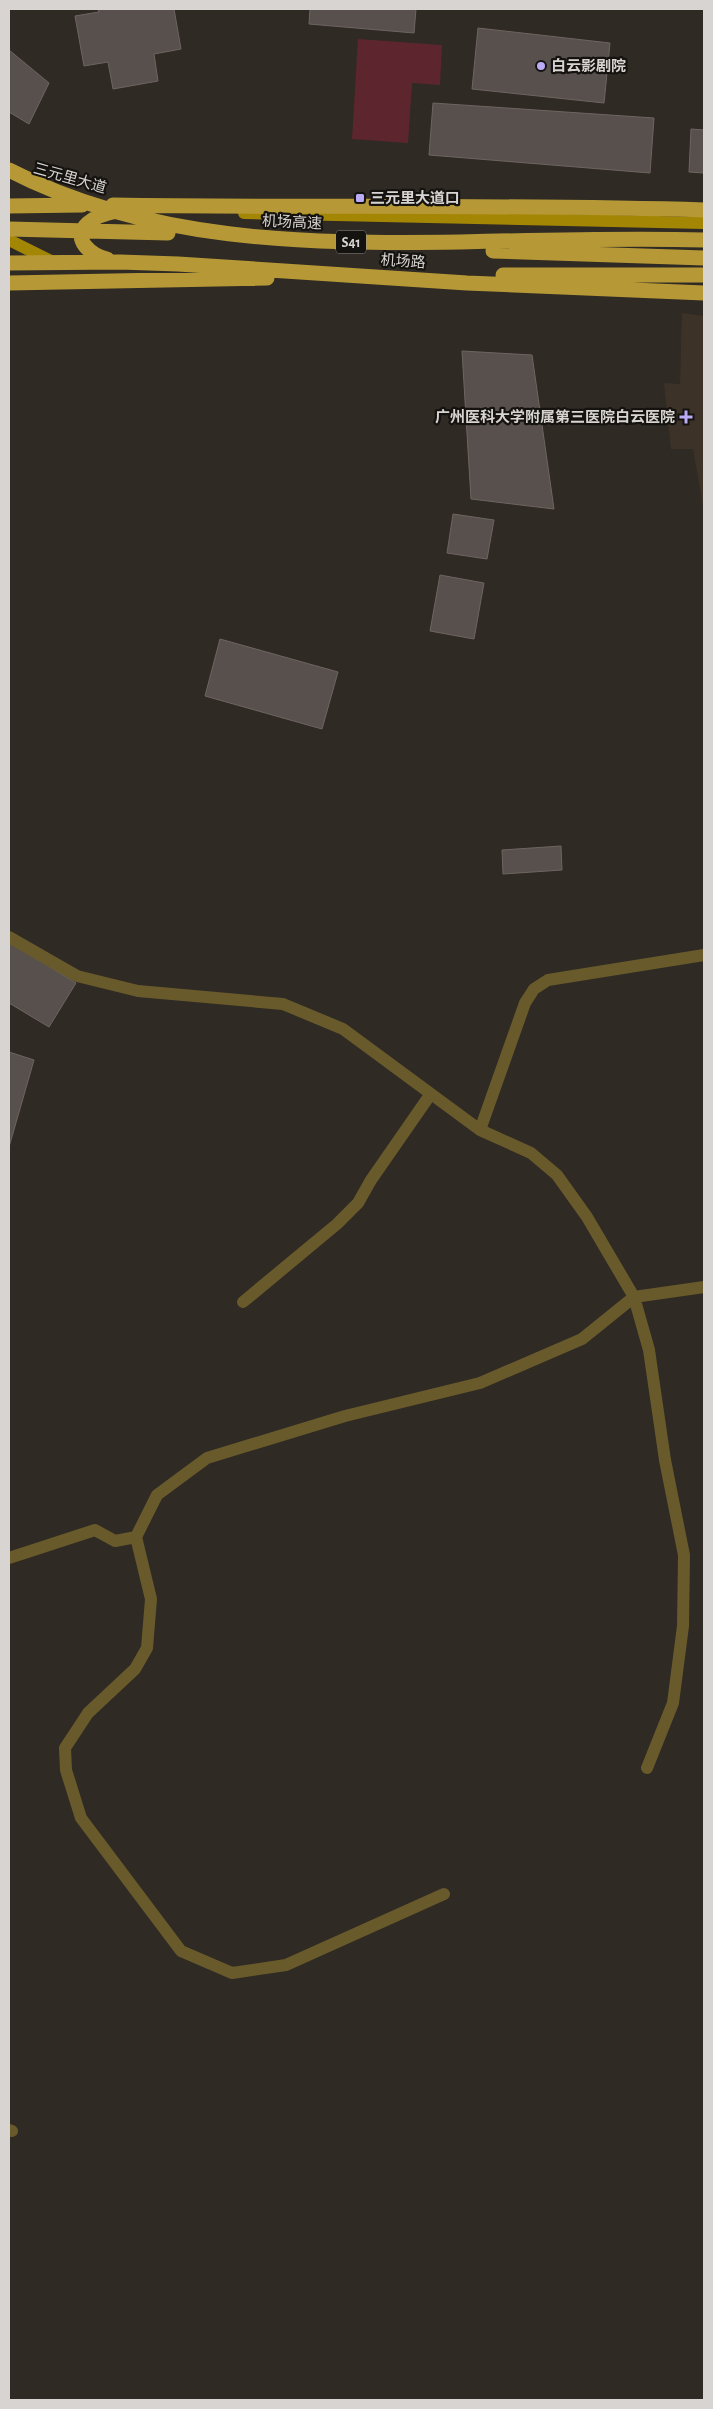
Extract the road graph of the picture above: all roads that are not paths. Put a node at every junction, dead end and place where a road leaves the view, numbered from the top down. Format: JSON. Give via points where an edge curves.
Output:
{"nodes":[{"id":1,"x":9,"y":170,"type":"edge"},
{"id":2,"x":9,"y":175,"type":"edge"},
{"id":3,"x":9,"y":206,"type":"edge"},
{"id":4,"x":124,"y":209,"type":"junction"},
{"id":5,"x":704,"y":210,"type":"edge"},
{"id":6,"x":704,"y":223,"type":"edge"},
{"id":7,"x":9,"y":229,"type":"edge"},
{"id":8,"x":9,"y":240,"type":"edge"},
{"id":9,"x":704,"y":240,"type":"edge"},
{"id":10,"x":704,"y":258,"type":"edge"},
{"id":11,"x":54,"y":262,"type":"junction"},
{"id":12,"x":120,"y":262,"type":"junction"},
{"id":13,"x":9,"y":263,"type":"edge"},
{"id":14,"x":704,"y":275,"type":"edge"},
{"id":15,"x":9,"y":283,"type":"edge"},
{"id":16,"x":704,"y":293,"type":"edge"},
{"id":17,"x":9,"y":937,"type":"edge"},
{"id":18,"x":704,"y":955,"type":"edge"},
{"id":19,"x":430,"y":1095,"type":"junction"},
{"id":20,"x":480,"y":1130,"type":"junction"},
{"id":21,"x":704,"y":1287,"type":"edge"},
{"id":22,"x":634,"y":1297,"type":"junction"},
{"id":23,"x":243,"y":1302,"type":"dead end"},
{"id":24,"x":136,"y":1537,"type":"junction"},
{"id":25,"x":9,"y":1558,"type":"edge"},
{"id":26,"x":647,"y":1768,"type":"dead end"},
{"id":27,"x":444,"y":1894,"type":"dead end"}],
"edges":[{"from":1,"to":9,"type":"highway","name":"机场高速","number":"S41","via":[[67,196],[147,221],[280,240]]},
{"from":2,"to":4,"type":"main road","name":"三元里大道","via":[[50,192]]},
{"from":3,"to":4,"type":"main road"},
{"from":3,"to":5,"type":"highway","via":[[506,206]]},
{"from":4,"to":6,"type":"main road"},
{"from":4,"to":12,"type":"highway","via":[[94,219],[86,224],[83,233],[83,244],[88,251]]},
{"from":7,"to":10,"type":"highway","via":[[95,230],[408,247]]},
{"from":8,"to":11,"type":"main road"},
{"from":11,"to":12,"type":"highway","name":"机场路"},
{"from":11,"to":13,"type":"highway","name":"机场路"},
{"from":12,"to":16,"type":"highway","name":"机场路","via":[[467,283]]},
{"from":14,"to":15,"type":"highway"},
{"from":17,"to":19,"type":"street","via":[[78,976],[95,981],[138,991],[283,1004],[343,1029],[392,1063]]},
{"from":18,"to":20,"type":"street","via":[[548,980],[534,989],[525,1003]]},
{"from":19,"to":20,"type":"street"},
{"from":19,"to":23,"type":"street","via":[[358,1203],[338,1224]]},
{"from":20,"to":22,"type":"street","via":[[530,1153],[556,1175],[587,1217]]},
{"from":21,"to":22,"type":"street"},
{"from":22,"to":24,"type":"street","via":[[582,1339],[480,1383],[345,1416],[208,1458],[157,1495]]},
{"from":22,"to":26,"type":"street","via":[[649,1350],[665,1460],[684,1554],[683,1626],[673,1703]]},
{"from":24,"to":25,"type":"street","via":[[116,1541],[95,1530]]},
{"from":24,"to":27,"type":"street","via":[[151,1598],[147,1648],[135,1669],[88,1713],[65,1748],[66,1770],[81,1818],[181,1951],[232,1972],[286,1965]]}]}
